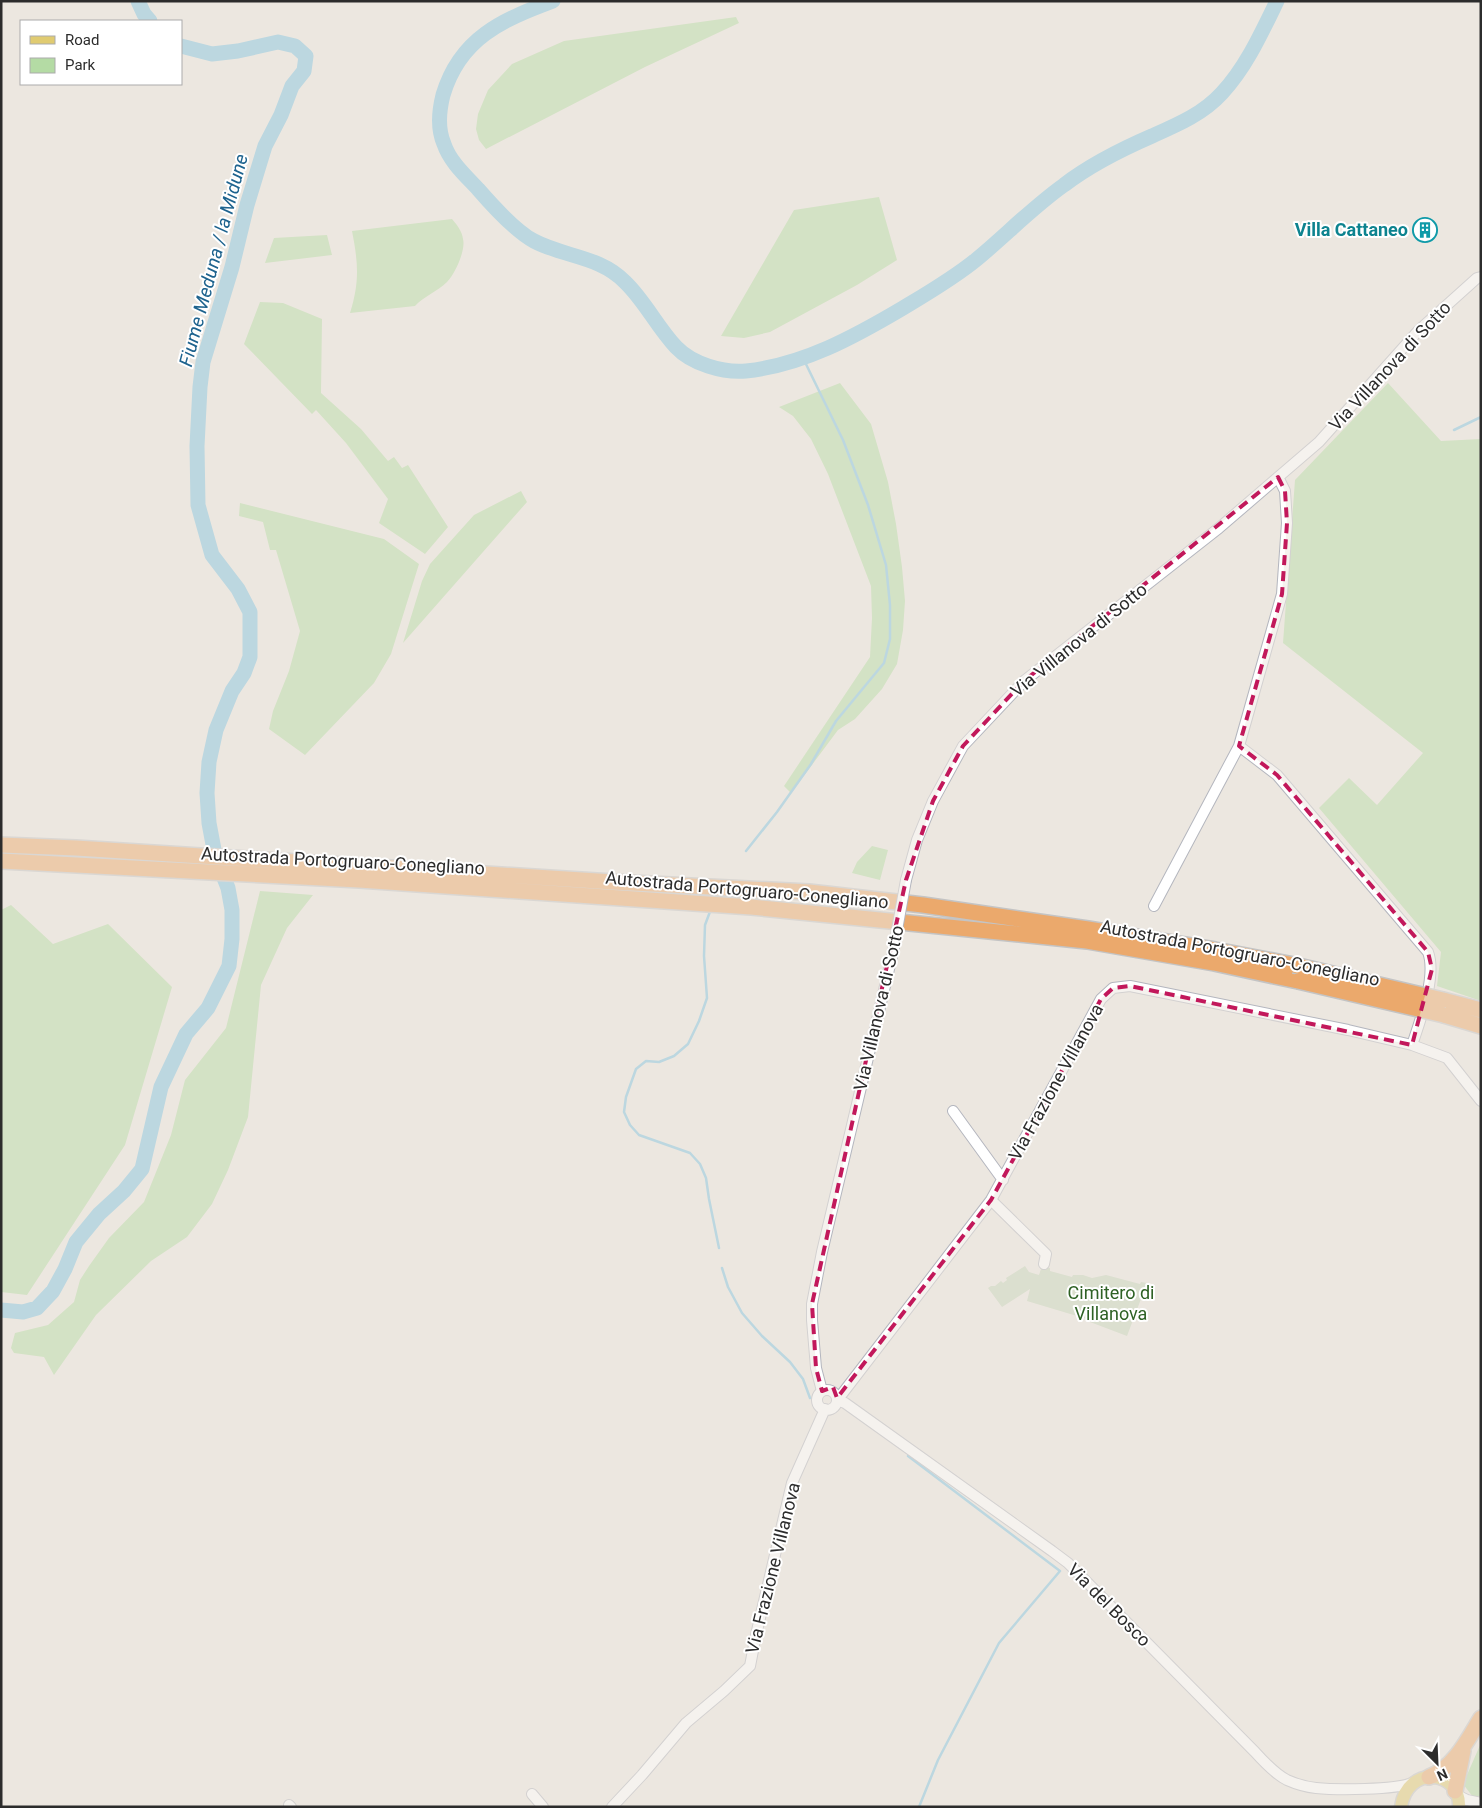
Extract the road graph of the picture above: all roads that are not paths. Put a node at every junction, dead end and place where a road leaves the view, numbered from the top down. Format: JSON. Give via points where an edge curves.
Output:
{"nodes":[{"id":1,"x":1481,"y":277,"type":"edge"},
{"id":2,"x":1278,"y":477,"type":"junction"},
{"id":3,"x":1239,"y":746,"type":"junction"},
{"id":4,"x":1,"y":846,"type":"edge"},
{"id":5,"x":1,"y":861,"type":"edge"},
{"id":6,"x":358,"y":873,"type":"junction"},
{"id":7,"x":1154,"y":906,"type":"dead end"},
{"id":8,"x":1444,"y":1008,"type":"junction"},
{"id":9,"x":1479,"y":1010,"type":"edge"},
{"id":10,"x":1480,"y":1026,"type":"edge"},
{"id":11,"x":1412,"y":1045,"type":"junction"},
{"id":12,"x":1481,"y":1102,"type":"edge"},
{"id":13,"x":954,"y":1111,"type":"dead end"},
{"id":14,"x":1003,"y":1180,"type":"junction"},
{"id":15,"x":991,"y":1200,"type":"junction"},
{"id":16,"x":1044,"y":1264,"type":"dead end"},
{"id":17,"x":822,"y":1391,"type":"junction"},
{"id":18,"x":837,"y":1399,"type":"junction"},
{"id":19,"x":825,"y":1409,"type":"junction"},
{"id":20,"x":1481,"y":1718,"type":"edge"},
{"id":21,"x":1464,"y":1744,"type":"junction"},
{"id":22,"x":1429,"y":1776,"type":"junction"},
{"id":23,"x":1412,"y":1783,"type":"junction"},
{"id":24,"x":1379,"y":1787,"type":"junction"},
{"id":25,"x":532,"y":1794,"type":"dead end"},
{"id":26,"x":1457,"y":1797,"type":"edge"},
{"id":27,"x":616,"y":1804,"type":"edge"},
{"id":28,"x":1481,"y":1804,"type":"edge"},
{"id":29,"x":1402,"y":1805,"type":"edge"},
{"id":30,"x":544,"y":1807,"type":"edge"},
{"id":31,"x":1475,"y":1807,"type":"edge"}],
"edges":[{"from":1,"to":2,"type":"street","name":"Via Villanova di Sotto","via":[[1418,331],[1319,442]]},
{"from":2,"to":3,"type":"street","via":[[1285,490],[1288,523],[1282,594]]},
{"from":2,"to":17,"type":"street","name":"Via Villanova di Sotto","bridge":true,"via":[[1219,528],[1024,681],[963,746],[930,809],[906,880],[893,952],[812,1304],[816,1368]]},
{"from":3,"to":7,"type":"street"},
{"from":3,"to":11,"type":"street","via":[[1277,775],[1428,952],[1432,969]]},
{"from":4,"to":6,"type":"highway","name":"Autostrada Portogruaro-Conegliano","via":[[76,848]]},
{"from":5,"to":6,"type":"highway","name":"Autostrada Portogruaro-Conegliano"},
{"from":6,"to":8,"type":"highway","name":"Autostrada Portogruaro-Conegliano","bridge":true,"via":[[751,907],[1087,941]]},
{"from":6,"to":8,"type":"highway","name":"Autostrada Portogruaro-Conegliano","bridge":true,"via":[[808,892],[923,905],[1294,965]]},
{"from":8,"to":9,"type":"highway","name":"Autostrada Portogruaro-Conegliano"},
{"from":8,"to":10,"type":"highway","name":"Autostrada Portogruaro-Conegliano"},
{"from":11,"to":12,"type":"street","name":"Via Frazione Villanova","via":[[1447,1058]]},
{"from":11,"to":14,"type":"street","name":"Via Frazione Villanova","via":[[1130,986],[1113,988],[1101,998]]},
{"from":13,"to":14,"type":"street"},
{"from":14,"to":15,"type":"street","name":"Via Frazione Villanova"},
{"from":15,"to":16,"type":"street","via":[[1046,1254]]},
{"from":15,"to":18,"type":"street","name":"Via Frazione Villanova"},
{"from":17,"to":18,"type":"street","via":[[831,1391]]},
{"from":17,"to":19,"type":"street","via":[[817,1400]]},
{"from":18,"to":19,"type":"street","via":[[833,1408]]},
{"from":18,"to":24,"type":"street","name":"Via del Bosco","via":[[1068,1564],[1254,1752],[1285,1779],[1315,1788]]},
{"from":19,"to":27,"type":"street","name":"Via Frazione Villanova","via":[[792,1483],[750,1666],[686,1723]]},
{"from":20,"to":21,"type":"highway"},
{"from":21,"to":22,"type":"highway","via":[[1442,1770]]},
{"from":21,"to":26,"type":"highway"},
{"from":22,"to":23,"type":"main road"},
{"from":22,"to":26,"type":"main road","via":[[1447,1782]]},
{"from":23,"to":24,"type":"street","name":"Via del Bosco"},
{"from":23,"to":29,"type":"main road","via":[[1406,1790]]},
{"from":24,"to":29,"type":"street","via":[[1394,1795]]},
{"from":25,"to":30,"type":"street"},
{"from":26,"to":28,"type":"street"},
{"from":28,"to":31,"type":"street"}]}
